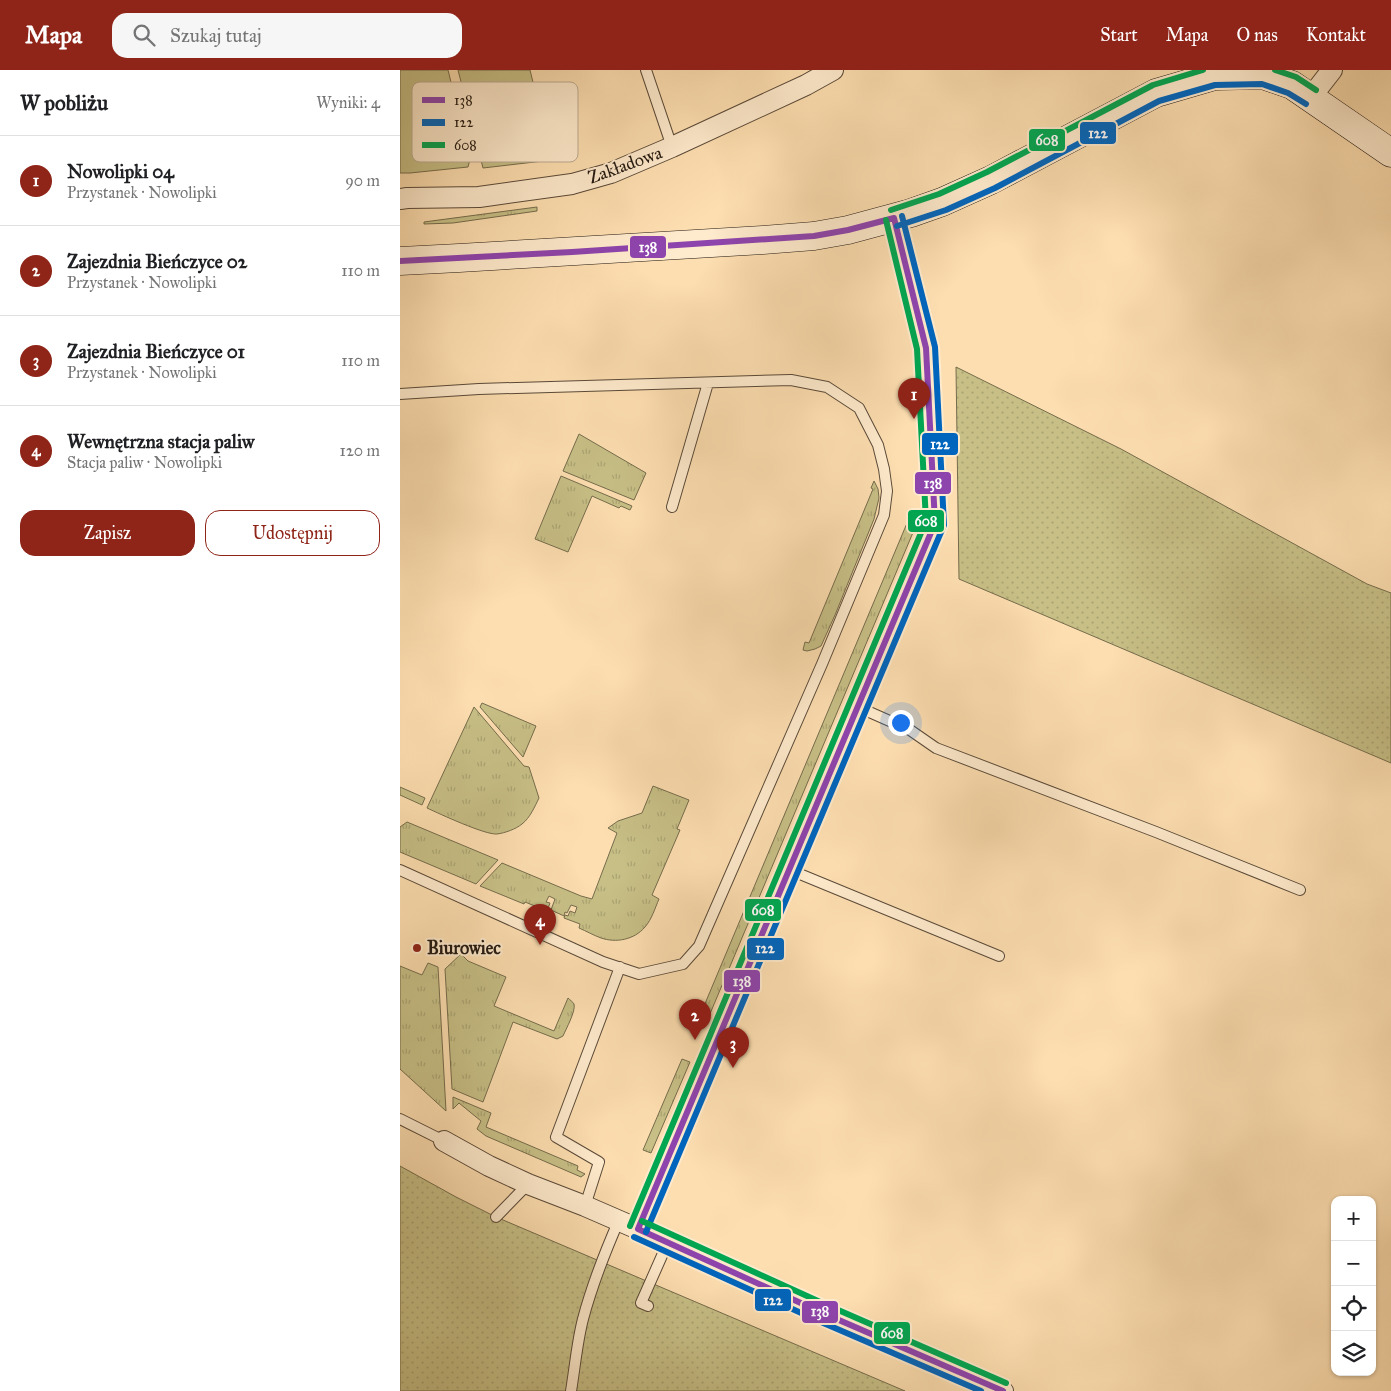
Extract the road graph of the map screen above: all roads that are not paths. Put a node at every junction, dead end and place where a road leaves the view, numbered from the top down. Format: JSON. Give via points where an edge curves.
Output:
{"nodes":[{"id":1,"x":646,"y":70,"type":"edge"},
{"id":2,"x":833,"y":70,"type":"edge"},
{"id":3,"x":1332,"y":70,"type":"edge"},
{"id":4,"x":1310,"y":97,"type":"junction"},
{"id":5,"x":672,"y":147,"type":"junction"},
{"id":6,"x":1391,"y":153,"type":"edge"},
{"id":7,"x":400,"y":199,"type":"edge"},
{"id":8,"x":894,"y":218,"type":"junction"},
{"id":9,"x":400,"y":261,"type":"edge"},
{"id":10,"x":708,"y":382,"type":"junction"},
{"id":11,"x":400,"y":394,"type":"edge"},
{"id":12,"x":672,"y":507,"type":"dead end"},
{"id":13,"x":858,"y":707,"type":"junction"},
{"id":14,"x":400,"y":870,"type":"edge"},
{"id":15,"x":790,"y":870,"type":"junction"},
{"id":16,"x":1300,"y":890,"type":"dead end"},
{"id":17,"x":999,"y":956,"type":"dead end"},
{"id":18,"x":620,"y":967,"type":"junction"},
{"id":19,"x":400,"y":1119,"type":"edge"},
{"id":20,"x":444,"y":1141,"type":"joint"},
{"id":21,"x":528,"y":1184,"type":"junction"},
{"id":22,"x":585,"y":1206,"type":"junction"},
{"id":23,"x":496,"y":1217,"type":"dead end"},
{"id":24,"x":619,"y":1220,"type":"junction"},
{"id":25,"x":638,"y":1229,"type":"junction"},
{"id":26,"x":668,"y":1242,"type":"junction"},
{"id":27,"x":648,"y":1306,"type":"dead end"},
{"id":28,"x":571,"y":1391,"type":"edge"},
{"id":29,"x":1003,"y":1391,"type":"edge"}],
"edges":[{"from":1,"to":5,"type":"lane"},
{"from":2,"to":5,"type":"street","name":"Zakładowa"},
{"from":3,"to":4,"type":"street"},
{"from":4,"to":6,"type":"main road"},
{"from":4,"to":8,"type":"main road","via":[[1292,85],[1263,75],[1214,76],[1165,90],[991,180],[942,202]]},
{"from":5,"to":7,"type":"street","name":"Zakładowa","via":[[611,173],[572,184],[479,197]]},
{"from":8,"to":9,"type":"main road","via":[[814,236]]},
{"from":8,"to":13,"type":"street","via":[[926,348],[935,523]]},
{"from":10,"to":11,"type":"lane"},
{"from":10,"to":12,"type":"lane"},
{"from":10,"to":18,"type":"lane","via":[[791,380],[827,387],[859,408],[878,444],[884,468],[887,491],[884,515],[699,946],[683,964],[639,974]]},
{"from":13,"to":15,"type":"street"},
{"from":13,"to":16,"type":"lane","via":[[910,730],[936,748]]},
{"from":14,"to":18,"type":"lane"},
{"from":15,"to":17,"type":"lane"},
{"from":15,"to":25,"type":"street"},
{"from":18,"to":22,"type":"lane","via":[[556,1137],[599,1162]]},
{"from":19,"to":20,"type":"lane"},
{"from":20,"to":21,"type":"street"},
{"from":21,"to":22,"type":"street"},
{"from":21,"to":23,"type":"lane"},
{"from":22,"to":24,"type":"street"},
{"from":24,"to":25,"type":"street"},
{"from":24,"to":28,"type":"lane","via":[[582,1320]]},
{"from":25,"to":26,"type":"street"},
{"from":26,"to":27,"type":"lane","via":[[641,1303]]},
{"from":26,"to":29,"type":"street"}]}
